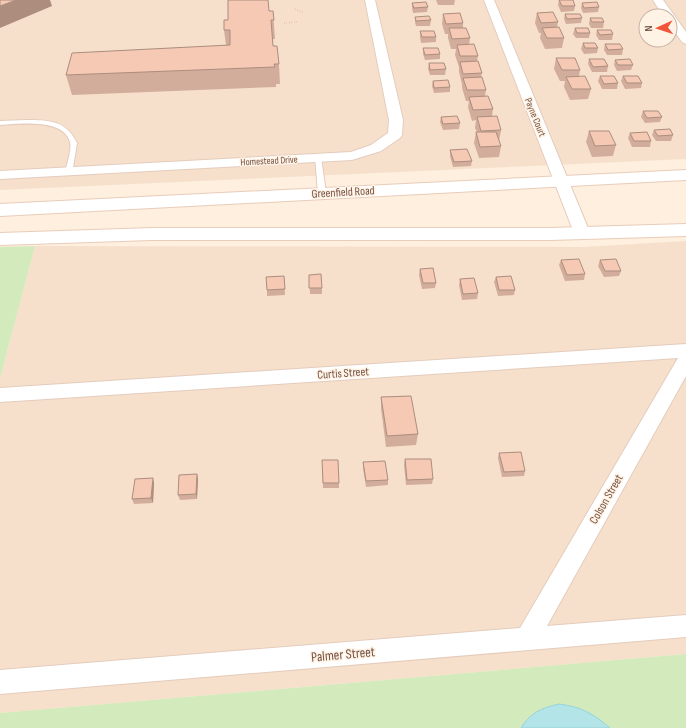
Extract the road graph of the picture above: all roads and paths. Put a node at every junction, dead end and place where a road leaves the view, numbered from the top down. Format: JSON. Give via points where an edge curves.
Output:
{"nodes":[{"id":1,"x":370,"y":0,"type":"edge"},
{"id":2,"x":490,"y":0,"type":"edge"},
{"id":3,"x":295,"y":9,"type":"dead end"},
{"id":4,"x":304,"y":13,"type":"dead end"},
{"id":5,"x":298,"y":22,"type":"dead end"},
{"id":6,"x":284,"y":23,"type":"dead end"},
{"id":7,"x":678,"y":28,"type":"edge"},
{"id":8,"x":686,"y":40,"type":"edge"},
{"id":9,"x":0,"y":123,"type":"edge"},
{"id":10,"x":318,"y":157,"type":"junction"},
{"id":11,"x":69,"y":172,"type":"junction"},
{"id":12,"x":0,"y":175,"type":"edge"},
{"id":13,"x":686,"y":175,"type":"edge"},
{"id":14,"x":561,"y":181,"type":"junction"},
{"id":15,"x":322,"y":193,"type":"junction"},
{"id":16,"x":0,"y":210,"type":"edge"},
{"id":17,"x":686,"y":230,"type":"edge"},
{"id":18,"x":582,"y":233,"type":"junction"},
{"id":19,"x":0,"y":239,"type":"edge"},
{"id":20,"x":686,"y":351,"type":"edge"},
{"id":21,"x":686,"y":360,"type":"edge"},
{"id":22,"x":0,"y":395,"type":"edge"},
{"id":23,"x":686,"y":626,"type":"edge"},
{"id":24,"x":527,"y":639,"type":"junction"},
{"id":25,"x":0,"y":682,"type":"edge"}],
"edges":[{"from":1,"to":10,"type":"street","name":"Homestead Drive","via":[[396,120],[394,135],[376,148],[352,156]]},
{"from":2,"to":14,"type":"street","name":"Payne Court"},
{"from":3,"to":4,"type":"path"},
{"from":5,"to":6,"type":"path"},
{"from":7,"to":8,"type":"street"},
{"from":9,"to":11,"type":"lane","via":[[53,124],[67,131],[74,143]]},
{"from":10,"to":11,"type":"street","name":"Homestead Drive"},
{"from":10,"to":15,"type":"lane"},
{"from":11,"to":12,"type":"street","name":"Homestead Drive"},
{"from":13,"to":14,"type":"main road","name":"Greenfield Road"},
{"from":14,"to":15,"type":"main road","name":"Greenfield Road"},
{"from":14,"to":18,"type":"street","name":"Payne Court"},
{"from":15,"to":16,"type":"main road","name":"Greenfield Road"},
{"from":17,"to":18,"type":"main road"},
{"from":18,"to":19,"type":"main road","via":[[160,234]]},
{"from":20,"to":22,"type":"street","name":"Curtis Street"},
{"from":21,"to":24,"type":"street","name":"Colson Street"},
{"from":23,"to":24,"type":"street","name":"Palmer Street"},
{"from":24,"to":25,"type":"street","name":"Palmer Street"}]}
